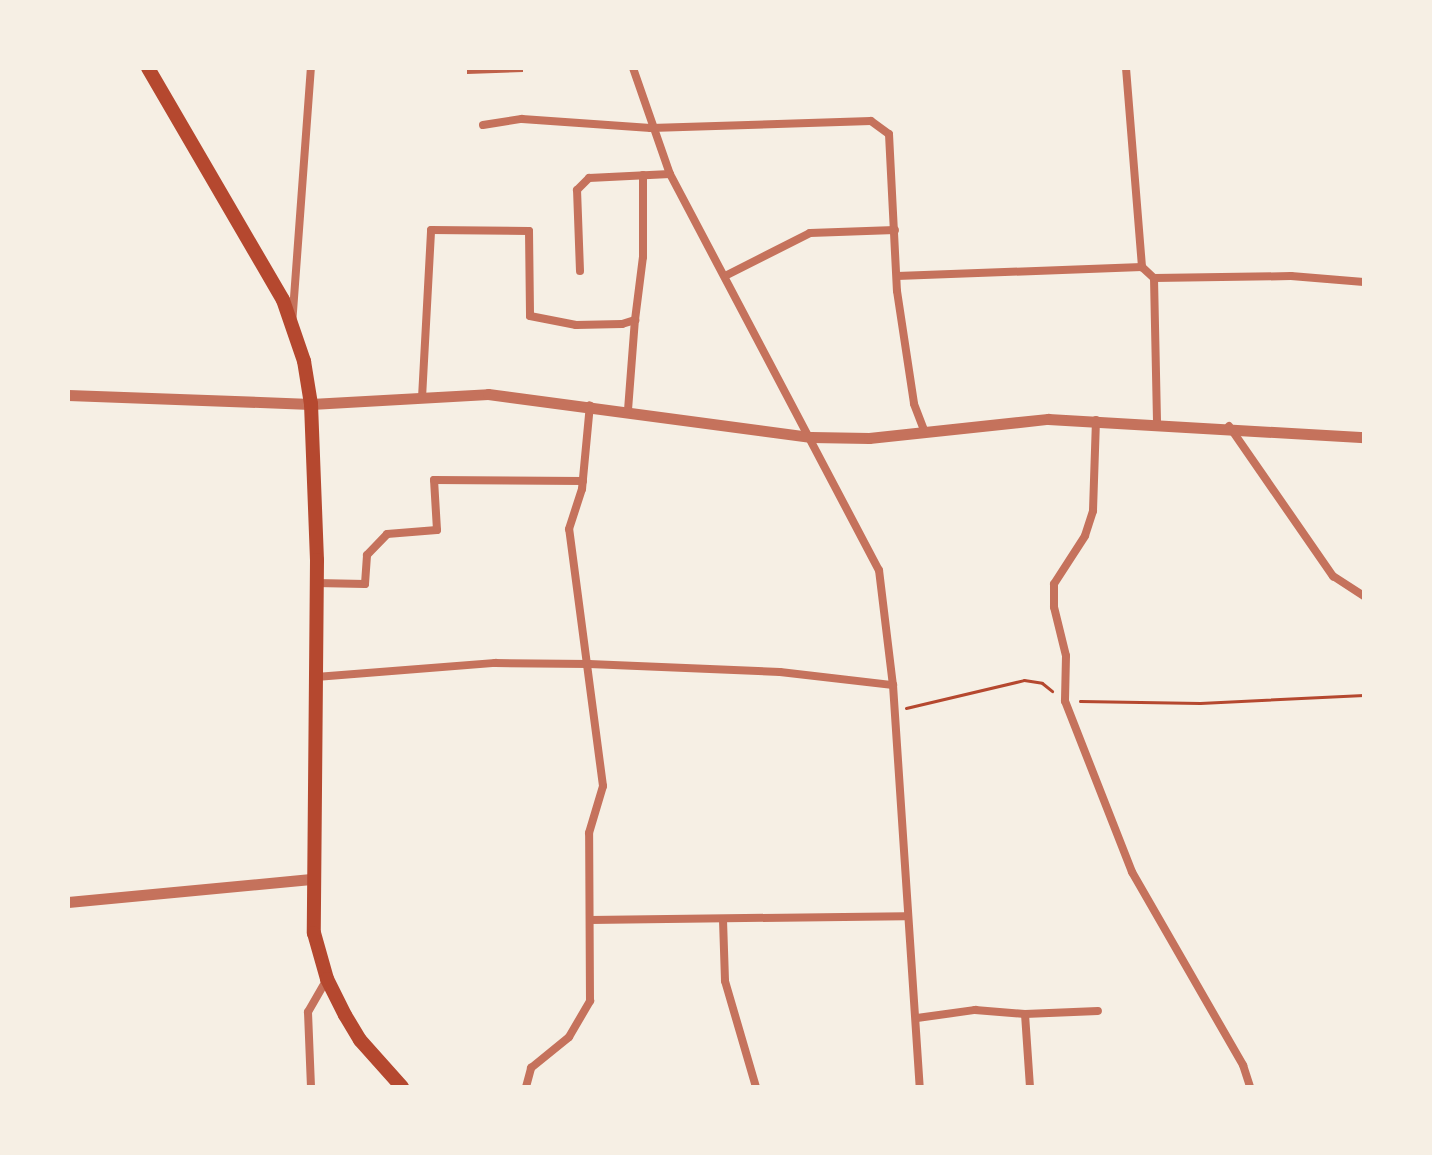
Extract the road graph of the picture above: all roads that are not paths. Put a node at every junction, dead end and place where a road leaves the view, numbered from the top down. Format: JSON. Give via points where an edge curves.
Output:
{"nodes":[{"id":1,"x":148,"y":68,"type":"edge"},
{"id":2,"x":311,"y":68,"type":"edge"},
{"id":3,"x":633,"y":68,"type":"edge"},
{"id":4,"x":1126,"y":68,"type":"edge"},
{"id":5,"x":483,"y":125,"type":"dead end"},
{"id":6,"x":651,"y":128,"type":"junction"},
{"id":7,"x":670,"y":174,"type":"junction"},
{"id":8,"x":643,"y":175,"type":"junction"},
{"id":9,"x":895,"y":230,"type":"junction"},
{"id":10,"x":1142,"y":267,"type":"junction"},
{"id":11,"x":580,"y":271,"type":"dead end"},
{"id":12,"x":725,"y":276,"type":"junction"},
{"id":13,"x":897,"y":276,"type":"junction"},
{"id":14,"x":1154,"y":278,"type":"junction"},
{"id":15,"x":1364,"y":282,"type":"edge"},
{"id":16,"x":635,"y":320,"type":"junction"},
{"id":17,"x":292,"y":325,"type":"junction"},
{"id":18,"x":68,"y":395,"type":"edge"},
{"id":19,"x":422,"y":398,"type":"junction"},
{"id":20,"x":311,"y":404,"type":"junction"},
{"id":21,"x":590,"y":405,"type":"junction"},
{"id":22,"x":628,"y":410,"type":"junction"},
{"id":23,"x":1096,"y":420,"type":"junction"},
{"id":24,"x":1157,"y":422,"type":"junction"},
{"id":25,"x":1229,"y":426,"type":"junction"},
{"id":26,"x":925,"y":432,"type":"junction"},
{"id":27,"x":811,"y":437,"type":"junction"},
{"id":28,"x":1364,"y":437,"type":"edge"},
{"id":29,"x":583,"y":481,"type":"junction"},
{"id":30,"x":316,"y":583,"type":"junction"},
{"id":31,"x":1364,"y":596,"type":"edge"},
{"id":32,"x":589,"y":664,"type":"junction"},
{"id":33,"x":315,"y":677,"type":"junction"},
{"id":34,"x":893,"y":685,"type":"junction"},
{"id":35,"x":311,"y":879,"type":"junction"},
{"id":36,"x":68,"y":902,"type":"edge"},
{"id":37,"x":905,"y":916,"type":"junction"},
{"id":38,"x":590,"y":920,"type":"junction"},
{"id":39,"x":723,"y":920,"type":"junction"},
{"id":40,"x":327,"y":979,"type":"junction"},
{"id":41,"x":1098,"y":1011,"type":"dead end"},
{"id":42,"x":1025,"y":1014,"type":"junction"},
{"id":43,"x":917,"y":1018,"type":"junction"},
{"id":44,"x":311,"y":1087,"type":"edge"},
{"id":45,"x":402,"y":1087,"type":"edge"},
{"id":46,"x":526,"y":1087,"type":"edge"},
{"id":47,"x":756,"y":1087,"type":"edge"},
{"id":48,"x":920,"y":1087,"type":"edge"},
{"id":49,"x":1030,"y":1087,"type":"edge"},
{"id":50,"x":1250,"y":1087,"type":"edge"}],
"edges":[{"from":1,"to":17,"type":"main road"},
{"from":2,"to":17,"type":"street"},
{"from":3,"to":6,"type":"street"},
{"from":4,"to":10,"type":"street"},
{"from":5,"to":6,"type":"street","via":[[522,119]]},
{"from":6,"to":7,"type":"street"},
{"from":6,"to":9,"type":"street","via":[[871,121],[889,134]]},
{"from":7,"to":8,"type":"street"},
{"from":7,"to":12,"type":"street"},
{"from":8,"to":11,"type":"street","via":[[589,178],[577,190]]},
{"from":8,"to":16,"type":"street","via":[[643,257]]},
{"from":9,"to":12,"type":"street","via":[[810,233]]},
{"from":9,"to":13,"type":"street"},
{"from":10,"to":13,"type":"street"},
{"from":10,"to":14,"type":"street"},
{"from":12,"to":27,"type":"street"},
{"from":13,"to":26,"type":"street","via":[[914,404]]},
{"from":14,"to":15,"type":"street","via":[[1291,276]]},
{"from":14,"to":24,"type":"street"},
{"from":16,"to":19,"type":"street","via":[[576,325],[530,316],[529,231],[431,230]]},
{"from":16,"to":22,"type":"street"},
{"from":17,"to":20,"type":"main road"},
{"from":18,"to":20,"type":"street"},
{"from":19,"to":20,"type":"street"},
{"from":19,"to":21,"type":"street","via":[[488,394]]},
{"from":20,"to":30,"type":"main road"},
{"from":21,"to":22,"type":"street"},
{"from":21,"to":29,"type":"street"},
{"from":22,"to":27,"type":"street"},
{"from":23,"to":24,"type":"street"},
{"from":23,"to":26,"type":"street","via":[[993,423]]},
{"from":23,"to":50,"type":"street","via":[[1093,511],[1085,536],[1054,584],[1066,656],[1065,701],[1132,872],[1228,1038]]},
{"from":24,"to":25,"type":"street"},
{"from":25,"to":28,"type":"street"},
{"from":25,"to":31,"type":"street","via":[[1333,576]]},
{"from":26,"to":27,"type":"street"},
{"from":27,"to":34,"type":"street","via":[[879,570]]},
{"from":29,"to":30,"type":"street","via":[[434,480],[437,530],[387,534],[367,555],[365,584]]},
{"from":29,"to":32,"type":"street","via":[[569,529]]},
{"from":30,"to":33,"type":"main road"},
{"from":32,"to":33,"type":"street","via":[[495,663]]},
{"from":32,"to":34,"type":"street","via":[[780,672]]},
{"from":32,"to":38,"type":"street","via":[[603,786],[589,833]]},
{"from":33,"to":35,"type":"main road"},
{"from":34,"to":37,"type":"street"},
{"from":35,"to":36,"type":"street"},
{"from":35,"to":40,"type":"main road","via":[[314,933]]},
{"from":37,"to":39,"type":"street"},
{"from":37,"to":43,"type":"street"},
{"from":38,"to":39,"type":"street"},
{"from":38,"to":46,"type":"street","via":[[590,1001],[569,1037],[531,1068]]},
{"from":39,"to":47,"type":"street","via":[[725,981]]},
{"from":40,"to":44,"type":"street","via":[[308,1012]]},
{"from":40,"to":45,"type":"main road","via":[[360,1040]]},
{"from":41,"to":42,"type":"street"},
{"from":42,"to":43,"type":"street","via":[[975,1010]]},
{"from":42,"to":49,"type":"street"},
{"from":43,"to":48,"type":"street"}]}
